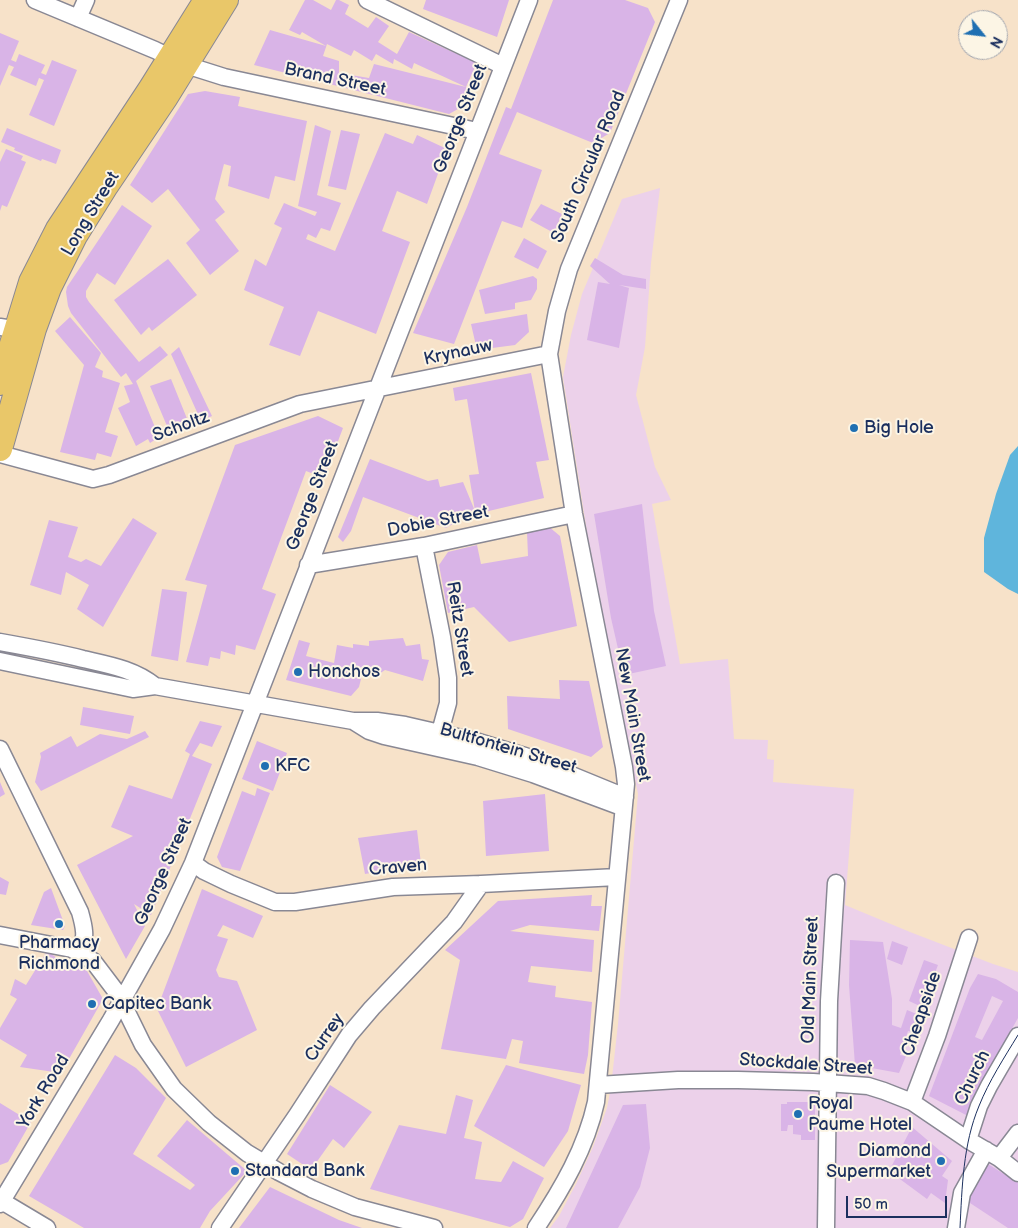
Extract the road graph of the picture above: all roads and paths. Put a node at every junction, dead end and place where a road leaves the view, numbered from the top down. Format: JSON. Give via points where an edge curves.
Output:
{"nodes":[{"id":1,"x":36,"y":0,"type":"edge"},
{"id":2,"x":86,"y":0,"type":"edge"},
{"id":3,"x":206,"y":0,"type":"edge"},
{"id":4,"x":226,"y":0,"type":"edge"},
{"id":5,"x":367,"y":0,"type":"edge"},
{"id":6,"x":529,"y":0,"type":"edge"},
{"id":7,"x":674,"y":2,"type":"edge"},
{"id":8,"x":78,"y":18,"type":"junction"},
{"id":9,"x":178,"y":61,"type":"junction"},
{"id":10,"x":503,"y":66,"type":"junction"},
{"id":11,"x":477,"y":131,"type":"junction"},
{"id":12,"x":15,"y":333,"type":"edge"},
{"id":13,"x":549,"y":354,"type":"junction"},
{"id":14,"x":0,"y":383,"type":"edge"},
{"id":15,"x":376,"y":390,"type":"junction"},
{"id":16,"x":0,"y":449,"type":"edge"},
{"id":17,"x":0,"y":454,"type":"edge"},
{"id":18,"x":574,"y":514,"type":"junction"},
{"id":19,"x":424,"y":546,"type":"junction"},
{"id":20,"x":308,"y":565,"type":"junction"},
{"id":21,"x":0,"y":642,"type":"edge"},
{"id":22,"x":0,"y":661,"type":"edge"},
{"id":23,"x":155,"y":686,"type":"junction"},
{"id":24,"x":254,"y":704,"type":"junction"},
{"id":25,"x":437,"y":740,"type":"junction"},
{"id":26,"x":0,"y":749,"type":"edge"},
{"id":27,"x":624,"y":802,"type":"junction"},
{"id":28,"x":192,"y":863,"type":"junction"},
{"id":29,"x":617,"y":877,"type":"junction"},
{"id":30,"x":836,"y":883,"type":"dead end"},
{"id":31,"x":481,"y":884,"type":"junction"},
{"id":32,"x":0,"y":935,"type":"edge"},
{"id":33,"x":970,"y":938,"type":"dead end"},
{"id":34,"x":80,"y":953,"type":"junction"},
{"id":35,"x":122,"y":1001,"type":"junction"},
{"id":36,"x":1018,"y":1036,"type":"edge"},
{"id":37,"x":828,"y":1084,"type":"junction"},
{"id":38,"x":598,"y":1085,"type":"junction"},
{"id":39,"x":912,"y":1102,"type":"junction"},
{"id":40,"x":1018,"y":1133,"type":"edge"},
{"id":41,"x":968,"y":1140,"type":"junction"},
{"id":42,"x":993,"y":1154,"type":"junction"},
{"id":43,"x":264,"y":1164,"type":"junction"},
{"id":44,"x":1018,"y":1173,"type":"edge"},
{"id":45,"x":0,"y":1202,"type":"edge"},
{"id":46,"x":47,"y":1228,"type":"edge"},
{"id":47,"x":220,"y":1228,"type":"edge"},
{"id":48,"x":434,"y":1228,"type":"edge"},
{"id":49,"x":536,"y":1228,"type":"edge"},
{"id":50,"x":826,"y":1228,"type":"edge"},
{"id":51,"x":956,"y":1228,"type":"edge"}],
"edges":[{"from":1,"to":8,"type":"street","name":"Brand Street"},
{"from":2,"to":8,"type":"street"},
{"from":3,"to":9,"type":"highway","name":"Long Street"},
{"from":4,"to":9,"type":"highway","name":"Long Street"},
{"from":5,"to":10,"type":"street"},
{"from":6,"to":10,"type":"street","name":"George Street"},
{"from":7,"to":13,"type":"street","name":"South Circular Road","via":[[568,269]]},
{"from":8,"to":9,"type":"street","name":"Brand Street"},
{"from":9,"to":11,"type":"street","name":"Brand Street","via":[[224,77]]},
{"from":9,"to":12,"type":"highway","name":"Long Street","via":[[58,229],[31,282]]},
{"from":10,"to":11,"type":"street","name":"George Street"},
{"from":11,"to":15,"type":"street","name":"George Street"},
{"from":12,"to":14,"type":"highway","name":"Long Street"},
{"from":12,"to":16,"type":"highway","name":"Long Street"},
{"from":13,"to":15,"type":"street","name":"Krynauw"},
{"from":13,"to":18,"type":"street","name":"New Main Street"},
{"from":15,"to":17,"type":"street","name":"Scholtz","via":[[300,404],[93,479]]},
{"from":15,"to":20,"type":"street","name":"George Street"},
{"from":18,"to":19,"type":"street","name":"Dobie Street"},
{"from":18,"to":27,"type":"street","name":"New Main Street","via":[[624,766]]},
{"from":19,"to":20,"type":"street","name":"Dobie Street"},
{"from":19,"to":25,"type":"street","name":"Reitz Street","via":[[448,678],[448,702]]},
{"from":20,"to":24,"type":"street","name":"George Street"},
{"from":21,"to":23,"type":"street","name":"Bultfontein Street","via":[[121,667]]},
{"from":22,"to":23,"type":"street","name":"Bultfontein Street","via":[[133,689]]},
{"from":23,"to":24,"type":"street","name":"Bultfontein Street"},
{"from":24,"to":25,"type":"street","name":"Bultfontein Street","via":[[353,721],[384,736]]},
{"from":24,"to":28,"type":"street","name":"George Street"},
{"from":25,"to":27,"type":"street","name":"Bultfontein Street","via":[[478,757]]},
{"from":26,"to":34,"type":"street","via":[[80,912],[85,935]]},
{"from":27,"to":29,"type":"street","name":"New Main Street"},
{"from":28,"to":31,"type":"street","name":"Craven","via":[[275,902],[295,902],[393,887]]},
{"from":28,"to":35,"type":"street","name":"George Street","via":[[162,930]]},
{"from":29,"to":31,"type":"street","name":"Craven"},
{"from":29,"to":38,"type":"street","name":"New Main Street"},
{"from":30,"to":37,"type":"street","name":"Old Main Street"},
{"from":31,"to":43,"type":"street","name":"Currey","via":[[454,922],[349,1036]]},
{"from":32,"to":34,"type":"street"},
{"from":33,"to":39,"type":"street","name":"Cheapside"},
{"from":34,"to":35,"type":"street","via":[[104,974]]},
{"from":35,"to":43,"type":"street","via":[[143,1045],[174,1089],[209,1123]]},
{"from":35,"to":45,"type":"street","name":"York Road"},
{"from":36,"to":41,"type":"street","name":"Church","via":[[979,1106]]},
{"from":37,"to":38,"type":"street","name":"Stockdale Street","via":[[678,1080]]},
{"from":37,"to":39,"type":"street","name":"Stockdale Street","via":[[868,1086]]},
{"from":37,"to":50,"type":"street","name":"Old Main Street"},
{"from":38,"to":49,"type":"street","name":"New Main Street","via":[[586,1137]]},
{"from":39,"to":41,"type":"street","name":"Stockdale Street"},
{"from":40,"to":42,"type":"street"},
{"from":41,"to":42,"type":"street","name":"Stockdale Street"},
{"from":42,"to":44,"type":"street","name":"Stockdale Street"},
{"from":42,"to":51,"type":"street","via":[[962,1193]]},
{"from":43,"to":47,"type":"street","name":"Currey"},
{"from":43,"to":48,"type":"street","via":[[355,1207]]},
{"from":45,"to":46,"type":"street"}]}
